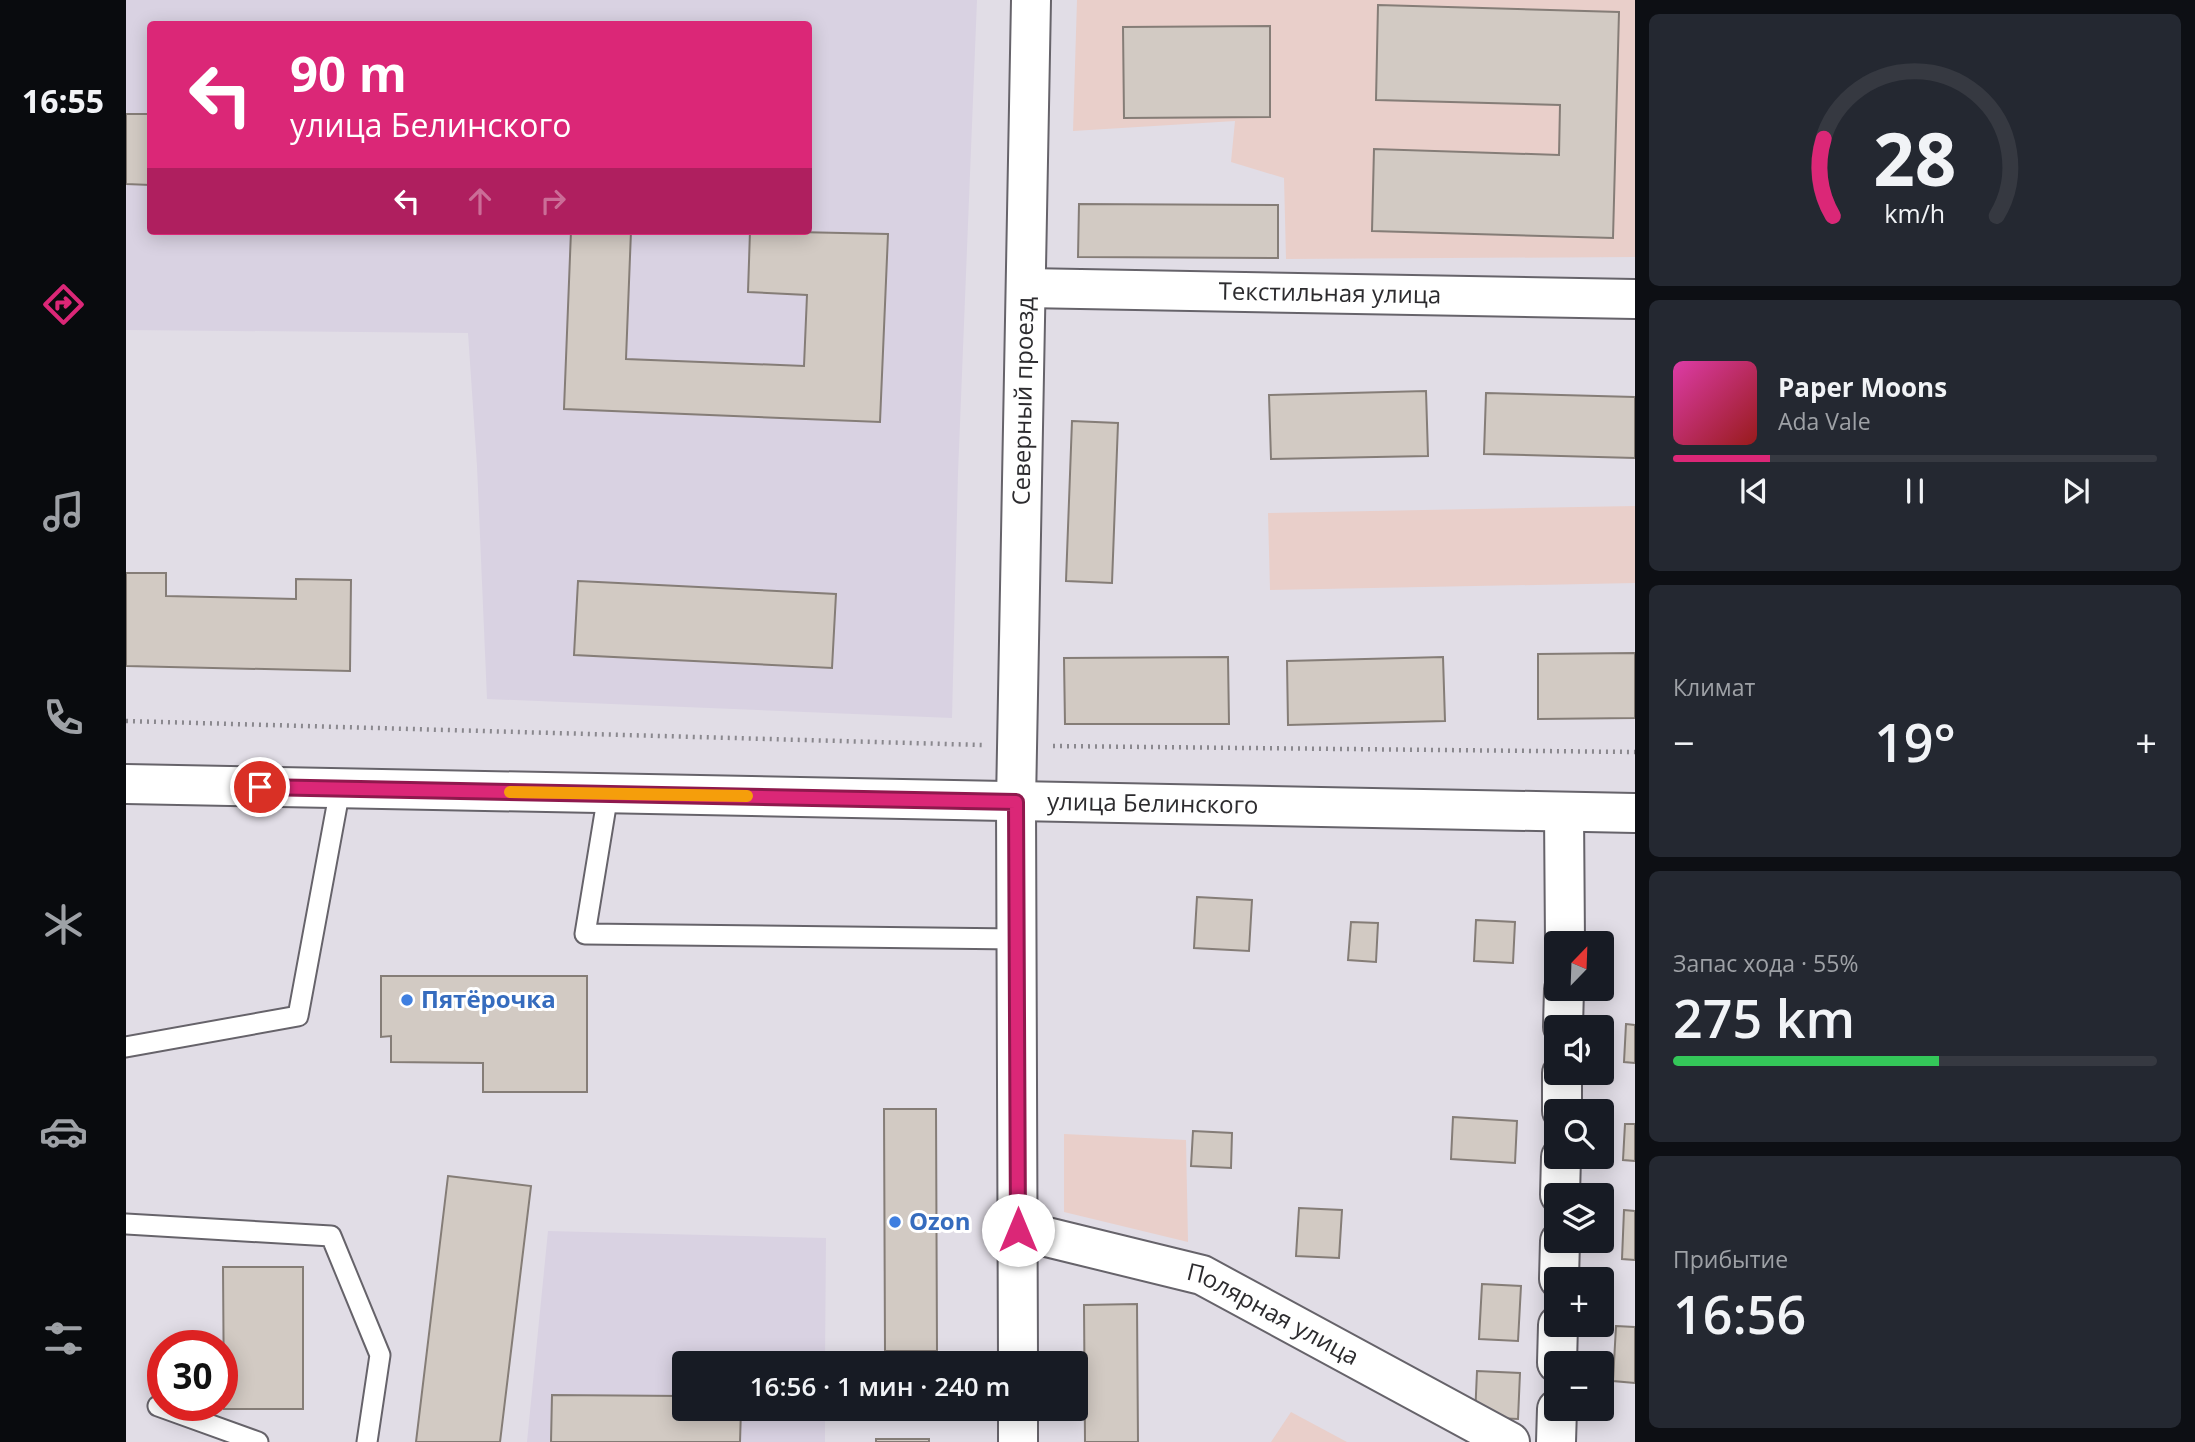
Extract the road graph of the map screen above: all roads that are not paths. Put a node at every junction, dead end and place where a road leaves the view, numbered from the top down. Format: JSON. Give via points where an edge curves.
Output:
{"nodes":[{"id":1,"x":1031,"y":0,"type":"edge"},
{"id":2,"x":1026,"y":289,"type":"junction"},
{"id":3,"x":1635,"y":299,"type":"edge"},
{"id":4,"x":126,"y":784,"type":"edge"},
{"id":5,"x":340,"y":789,"type":"junction"},
{"id":6,"x":608,"y":794,"type":"junction"},
{"id":7,"x":1016,"y":802,"type":"junction"},
{"id":8,"x":1564,"y":812,"type":"junction"},
{"id":9,"x":1635,"y":813,"type":"edge"},
{"id":10,"x":1565,"y":931,"type":"edge"},
{"id":11,"x":1017,"y":939,"type":"junction"},
{"id":12,"x":126,"y":1047,"type":"edge"},
{"id":13,"x":126,"y":1224,"type":"edge"},
{"id":14,"x":1018,"y":1230,"type":"junction"},
{"id":15,"x":1018,"y":1351,"type":"edge"},
{"id":16,"x":200,"y":1421,"type":"edge"},
{"id":17,"x":1018,"y":1421,"type":"edge"},
{"id":18,"x":1557,"y":1421,"type":"edge"},
{"id":19,"x":258,"y":1442,"type":"edge"},
{"id":20,"x":367,"y":1442,"type":"edge"},
{"id":21,"x":1018,"y":1442,"type":"edge"},
{"id":22,"x":1510,"y":1442,"type":"edge"},
{"id":23,"x":1556,"y":1442,"type":"edge"}],
"edges":[{"from":1,"to":2,"type":"street","name":"Северный проезд"},
{"from":2,"to":3,"type":"street","name":"Текстильная улица"},
{"from":2,"to":7,"type":"street","name":"Северный проезд"},
{"from":4,"to":5,"type":"street","name":"улица Белинского"},
{"from":5,"to":6,"type":"street","name":"улица Белинского"},
{"from":5,"to":12,"type":"lane","via":[[298,1016]]},
{"from":6,"to":7,"type":"street","name":"улица Белинского"},
{"from":6,"to":11,"type":"lane","via":[[586,934]]},
{"from":7,"to":8,"type":"street","name":"улица Белинского"},
{"from":7,"to":11,"type":"street","name":"Северный проезд"},
{"from":8,"to":9,"type":"street","name":"улица Белинского"},
{"from":8,"to":10,"type":"street"},
{"from":11,"to":14,"type":"street","name":"Северный проезд"},
{"from":13,"to":20,"type":"lane","via":[[331,1236],[380,1354]]},
{"from":14,"to":15,"type":"street","name":"Северный проезд"},
{"from":14,"to":22,"type":"street","name":"Полярная улица","via":[[1202,1275]]},
{"from":16,"to":19,"type":"lane"},
{"from":17,"to":21,"type":"street"},
{"from":18,"to":23,"type":"street"}]}
